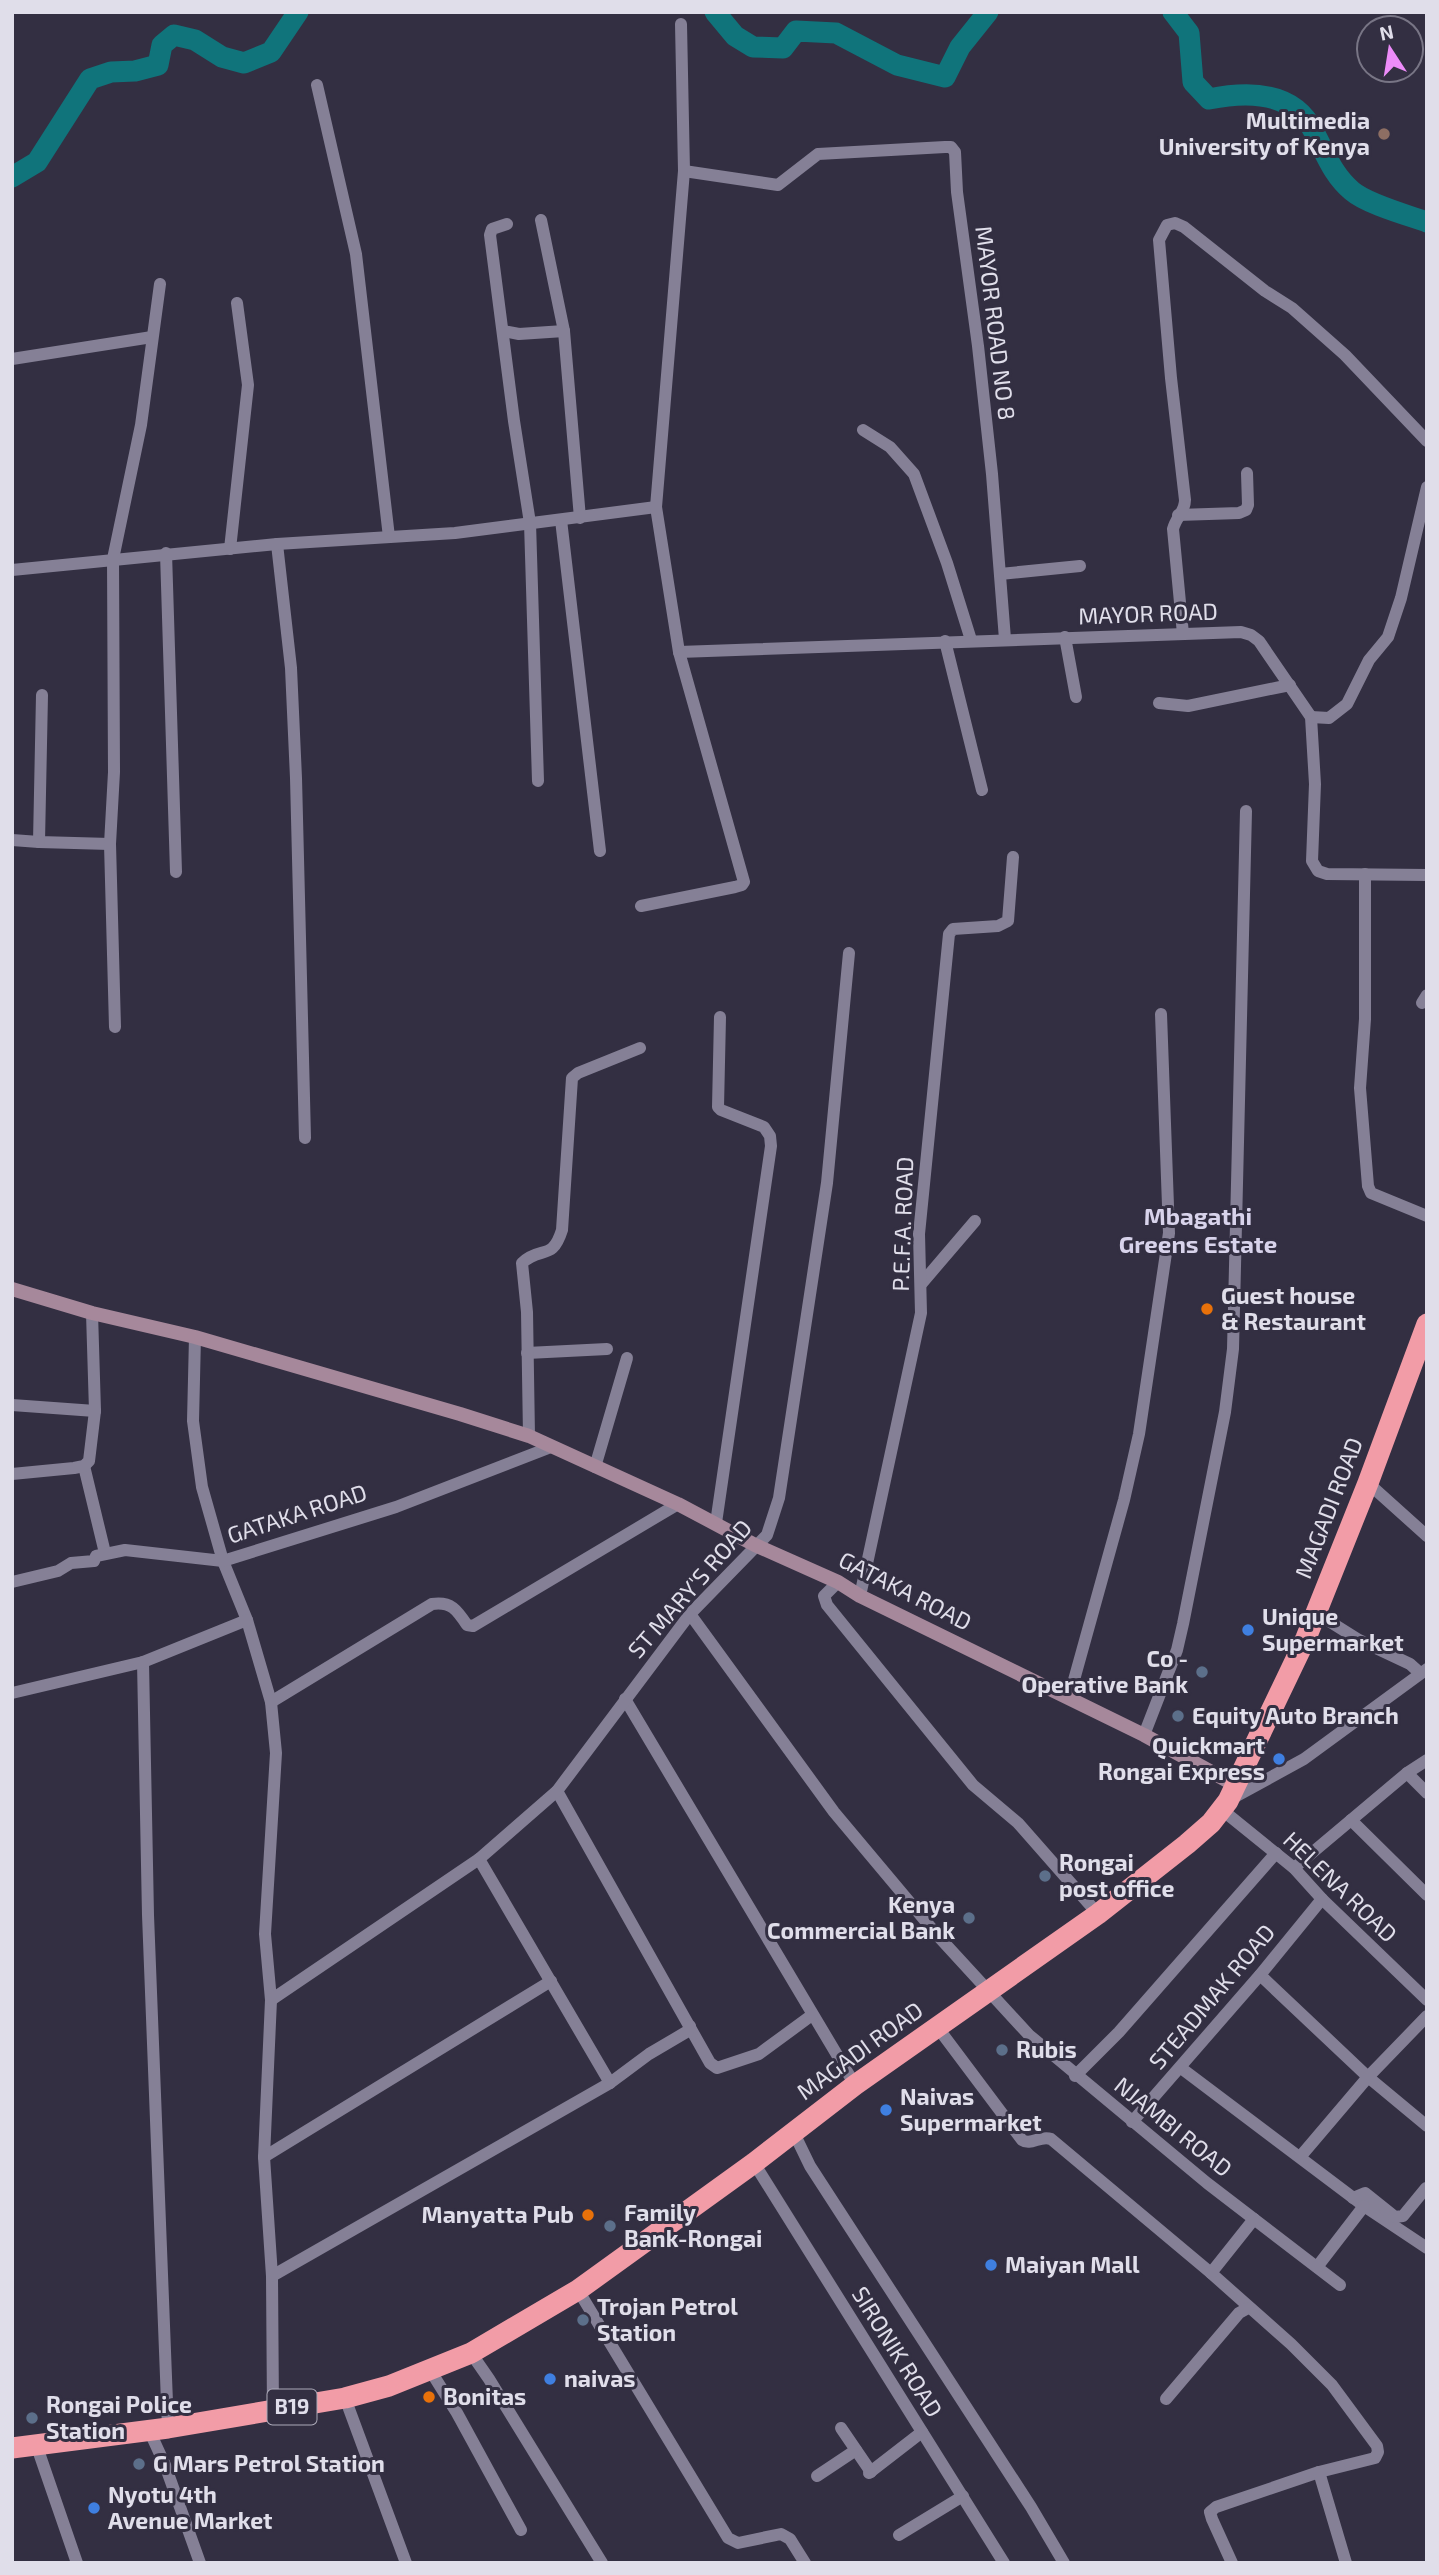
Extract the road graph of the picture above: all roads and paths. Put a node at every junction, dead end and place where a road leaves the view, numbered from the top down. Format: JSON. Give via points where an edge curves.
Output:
{"nodes":[{"id":1,"x":681,"y":24,"type":"dead end"},
{"id":2,"x":317,"y":85,"type":"dead end"},
{"id":3,"x":684,"y":171,"type":"junction"},
{"id":4,"x":541,"y":220,"type":"dead end"},
{"id":5,"x":507,"y":225,"type":"dead end"},
{"id":6,"x":160,"y":284,"type":"dead end"},
{"id":7,"x":237,"y":303,"type":"dead end"},
{"id":8,"x":503,"y":331,"type":"junction"},
{"id":9,"x":564,"y":331,"type":"junction"},
{"id":10,"x":152,"y":337,"type":"junction"},
{"id":11,"x":12,"y":359,"type":"edge"},
{"id":12,"x":863,"y":430,"type":"dead end"},
{"id":13,"x":1427,"y":441,"type":"edge"},
{"id":14,"x":1247,"y":473,"type":"dead end"},
{"id":15,"x":1427,"y":487,"type":"edge"},
{"id":16,"x":656,"y":507,"type":"junction"},
{"id":17,"x":1178,"y":516,"type":"junction"},
{"id":18,"x":580,"y":518,"type":"junction"},
{"id":19,"x":561,"y":520,"type":"junction"},
{"id":20,"x":530,"y":523,"type":"junction"},
{"id":21,"x":389,"y":537,"type":"junction"},
{"id":22,"x":277,"y":544,"type":"junction"},
{"id":23,"x":230,"y":550,"type":"junction"},
{"id":24,"x":166,"y":553,"type":"junction"},
{"id":25,"x":113,"y":559,"type":"junction"},
{"id":26,"x":1080,"y":566,"type":"dead end"},
{"id":27,"x":12,"y":569,"type":"edge"},
{"id":28,"x":1000,"y":574,"type":"junction"},
{"id":29,"x":1183,"y":634,"type":"junction"},
{"id":30,"x":1065,"y":637,"type":"junction"},
{"id":31,"x":1005,"y":639,"type":"junction"},
{"id":32,"x":971,"y":640,"type":"junction"},
{"id":33,"x":945,"y":641,"type":"junction"},
{"id":34,"x":679,"y":652,"type":"junction"},
{"id":35,"x":1290,"y":685,"type":"junction"},
{"id":36,"x":42,"y":695,"type":"dead end"},
{"id":37,"x":1076,"y":697,"type":"dead end"},
{"id":38,"x":1159,"y":703,"type":"dead end"},
{"id":39,"x":1311,"y":717,"type":"junction"},
{"id":40,"x":538,"y":781,"type":"dead end"},
{"id":41,"x":982,"y":790,"type":"dead end"},
{"id":42,"x":1247,"y":811,"type":"dead end"},
{"id":43,"x":12,"y":840,"type":"edge"},
{"id":44,"x":39,"y":842,"type":"junction"},
{"id":45,"x":110,"y":844,"type":"junction"},
{"id":46,"x":600,"y":851,"type":"dead end"},
{"id":47,"x":1013,"y":857,"type":"dead end"},
{"id":48,"x":177,"y":872,"type":"dead end"},
{"id":49,"x":1365,"y":874,"type":"junction"},
{"id":50,"x":1427,"y":875,"type":"edge"},
{"id":51,"x":641,"y":906,"type":"dead end"},
{"id":52,"x":849,"y":953,"type":"dead end"},
{"id":53,"x":1161,"y":1014,"type":"dead end"},
{"id":54,"x":720,"y":1017,"type":"dead end"},
{"id":55,"x":115,"y":1027,"type":"dead end"},
{"id":56,"x":640,"y":1048,"type":"dead end"},
{"id":57,"x":305,"y":1138,"type":"dead end"},
{"id":58,"x":1427,"y":1216,"type":"edge"},
{"id":59,"x":975,"y":1221,"type":"dead end"},
{"id":60,"x":922,"y":1283,"type":"junction"},
{"id":61,"x":12,"y":1289,"type":"edge"},
{"id":62,"x":92,"y":1313,"type":"junction"},
{"id":63,"x":1427,"y":1324,"type":"edge"},
{"id":64,"x":195,"y":1337,"type":"junction"},
{"id":65,"x":607,"y":1349,"type":"dead end"},
{"id":66,"x":527,"y":1353,"type":"junction"},
{"id":67,"x":627,"y":1358,"type":"dead end"},
{"id":68,"x":12,"y":1405,"type":"edge"},
{"id":69,"x":95,"y":1411,"type":"junction"},
{"id":70,"x":529,"y":1436,"type":"junction"},
{"id":71,"x":551,"y":1447,"type":"junction"},
{"id":72,"x":84,"y":1466,"type":"junction"},
{"id":73,"x":595,"y":1466,"type":"junction"},
{"id":74,"x":12,"y":1474,"type":"edge"},
{"id":75,"x":1368,"y":1483,"type":"junction"},
{"id":76,"x":678,"y":1504,"type":"junction"},
{"id":77,"x":716,"y":1523,"type":"junction"},
{"id":78,"x":1427,"y":1536,"type":"edge"},
{"id":79,"x":755,"y":1545,"type":"junction"},
{"id":80,"x":105,"y":1553,"type":"junction"},
{"id":81,"x":223,"y":1561,"type":"junction"},
{"id":82,"x":12,"y":1582,"type":"edge"},
{"id":83,"x":838,"y":1582,"type":"junction"},
{"id":84,"x":860,"y":1596,"type":"junction"},
{"id":85,"x":1316,"y":1613,"type":"junction"},
{"id":86,"x":691,"y":1614,"type":"junction"},
{"id":87,"x":247,"y":1620,"type":"junction"},
{"id":88,"x":143,"y":1662,"type":"junction"},
{"id":89,"x":1423,"y":1671,"type":"edge"},
{"id":90,"x":12,"y":1693,"type":"edge"},
{"id":91,"x":1069,"y":1698,"type":"junction"},
{"id":92,"x":625,"y":1699,"type":"junction"},
{"id":93,"x":271,"y":1702,"type":"junction"},
{"id":94,"x":1144,"y":1735,"type":"junction"},
{"id":95,"x":1427,"y":1760,"type":"edge"},
{"id":96,"x":1407,"y":1773,"type":"junction"},
{"id":97,"x":556,"y":1791,"type":"junction"},
{"id":98,"x":1427,"y":1793,"type":"edge"},
{"id":99,"x":1228,"y":1799,"type":"junction"},
{"id":100,"x":1351,"y":1820,"type":"junction"},
{"id":101,"x":1276,"y":1853,"type":"junction"},
{"id":102,"x":479,"y":1859,"type":"junction"},
{"id":103,"x":1294,"y":1868,"type":"junction"},
{"id":104,"x":1427,"y":1895,"type":"edge"},
{"id":105,"x":1322,"y":1899,"type":"junction"},
{"id":106,"x":1098,"y":1914,"type":"junction"},
{"id":107,"x":1260,"y":1975,"type":"junction"},
{"id":108,"x":551,"y":1981,"type":"junction"},
{"id":109,"x":988,"y":1992,"type":"junction"},
{"id":110,"x":271,"y":2000,"type":"junction"},
{"id":111,"x":1427,"y":2000,"type":"edge"},
{"id":112,"x":812,"y":2015,"type":"junction"},
{"id":113,"x":1427,"y":2016,"type":"edge"},
{"id":114,"x":690,"y":2026,"type":"junction"},
{"id":115,"x":938,"y":2028,"type":"junction"},
{"id":116,"x":1181,"y":2068,"type":"junction"},
{"id":117,"x":1075,"y":2076,"type":"junction"},
{"id":118,"x":1368,"y":2077,"type":"junction"},
{"id":119,"x":610,"y":2083,"type":"junction"},
{"id":120,"x":855,"y":2085,"type":"junction"},
{"id":121,"x":1132,"y":2122,"type":"junction"},
{"id":122,"x":1427,"y":2126,"type":"edge"},
{"id":123,"x":794,"y":2133,"type":"junction"},
{"id":124,"x":264,"y":2157,"type":"junction"},
{"id":125,"x":1300,"y":2157,"type":"junction"},
{"id":126,"x":754,"y":2163,"type":"junction"},
{"id":127,"x":1426,"y":2188,"type":"edge"},
{"id":128,"x":1353,"y":2198,"type":"junction"},
{"id":129,"x":1364,"y":2206,"type":"junction"},
{"id":130,"x":1254,"y":2218,"type":"junction"},
{"id":131,"x":1427,"y":2248,"type":"edge"},
{"id":132,"x":1317,"y":2267,"type":"junction"},
{"id":133,"x":1211,"y":2273,"type":"junction"},
{"id":134,"x":272,"y":2276,"type":"junction"},
{"id":135,"x":1340,"y":2284,"type":"dead end"},
{"id":136,"x":578,"y":2290,"type":"junction"},
{"id":137,"x":1248,"y":2308,"type":"junction"},
{"id":138,"x":471,"y":2353,"type":"junction"},
{"id":139,"x":430,"y":2370,"type":"junction"},
{"id":140,"x":345,"y":2398,"type":"junction"},
{"id":141,"x":1166,"y":2399,"type":"dead end"},
{"id":142,"x":273,"y":2411,"type":"junction"},
{"id":143,"x":841,"y":2428,"type":"dead end"},
{"id":144,"x":158,"y":2429,"type":"junction"},
{"id":145,"x":922,"y":2432,"type":"junction"},
{"id":146,"x":36,"y":2444,"type":"junction"},
{"id":147,"x":12,"y":2448,"type":"edge"},
{"id":148,"x":856,"y":2450,"type":"junction"},
{"id":149,"x":1319,"y":2472,"type":"junction"},
{"id":150,"x":817,"y":2476,"type":"dead end"},
{"id":151,"x":962,"y":2496,"type":"junction"},
{"id":152,"x":521,"y":2530,"type":"dead end"},
{"id":153,"x":899,"y":2535,"type":"dead end"},
{"id":154,"x":77,"y":2563,"type":"edge"},
{"id":155,"x":200,"y":2563,"type":"edge"},
{"id":156,"x":406,"y":2563,"type":"edge"},
{"id":157,"x":602,"y":2563,"type":"edge"},
{"id":158,"x":805,"y":2563,"type":"edge"},
{"id":159,"x":1004,"y":2563,"type":"edge"},
{"id":160,"x":1064,"y":2563,"type":"edge"},
{"id":161,"x":1232,"y":2563,"type":"edge"},
{"id":162,"x":1346,"y":2563,"type":"edge"}],
"edges":[{"from":1,"to":3,"type":"street"},
{"from":2,"to":21,"type":"street","via":[[356,254]]},
{"from":3,"to":16,"type":"street"},
{"from":3,"to":28,"type":"street","name":"MAYOR ROAD NO 8","via":[[778,185],[818,155],[946,147],[955,152]]},
{"from":4,"to":9,"type":"street"},
{"from":5,"to":8,"type":"street","via":[[490,234]]},
{"from":6,"to":10,"type":"street"},
{"from":7,"to":23,"type":"street","via":[[248,385]]},
{"from":8,"to":9,"type":"street"},
{"from":8,"to":20,"type":"street"},
{"from":9,"to":18,"type":"street"},
{"from":10,"to":11,"type":"street"},
{"from":10,"to":25,"type":"street","via":[[141,425]]},
{"from":12,"to":32,"type":"street","via":[[890,447],[914,474]]},
{"from":13,"to":17,"type":"street","via":[[1293,308],[1184,226],[1167,225],[1159,240],[1185,500]]},
{"from":14,"to":17,"type":"street","via":[[1246,510]]},
{"from":15,"to":39,"type":"street","via":[[1388,637],[1369,660],[1347,704],[1329,718]]},
{"from":16,"to":18,"type":"street"},
{"from":16,"to":34,"type":"street"},
{"from":17,"to":29,"type":"street","via":[[1173,529]]},
{"from":18,"to":19,"type":"street"},
{"from":19,"to":20,"type":"street"},
{"from":19,"to":46,"type":"street"},
{"from":20,"to":21,"type":"street"},
{"from":20,"to":40,"type":"street"},
{"from":21,"to":22,"type":"street"},
{"from":22,"to":23,"type":"street"},
{"from":22,"to":57,"type":"street","via":[[291,668]]},
{"from":23,"to":24,"type":"street"},
{"from":24,"to":25,"type":"street"},
{"from":24,"to":48,"type":"street"},
{"from":25,"to":27,"type":"street"},
{"from":25,"to":45,"type":"street"},
{"from":26,"to":28,"type":"street"},
{"from":28,"to":31,"type":"street","name":"MAYOR ROAD NO 8"},
{"from":29,"to":30,"type":"street","name":"MAYOR ROAD"},
{"from":29,"to":35,"type":"street","name":"MAYOR ROAD","via":[[1251,635]]},
{"from":30,"to":31,"type":"street","name":"MAYOR ROAD"},
{"from":30,"to":37,"type":"street"},
{"from":31,"to":32,"type":"street","name":"MAYOR ROAD"},
{"from":32,"to":33,"type":"street","name":"MAYOR ROAD"},
{"from":33,"to":34,"type":"street","name":"MAYOR ROAD"},
{"from":33,"to":41,"type":"street"},
{"from":34,"to":51,"type":"street","via":[[744,882]]},
{"from":35,"to":38,"type":"street","via":[[1188,706]]},
{"from":35,"to":39,"type":"street","name":"MAYOR ROAD"},
{"from":36,"to":44,"type":"street"},
{"from":39,"to":49,"type":"street","name":"MAYOR ROAD","via":[[1315,784],[1312,861],[1318,871],[1327,874]]},
{"from":42,"to":94,"type":"street","via":[[1233,1349],[1183,1624]]},
{"from":43,"to":44,"type":"street"},
{"from":44,"to":45,"type":"street"},
{"from":45,"to":55,"type":"street"},
{"from":47,"to":60,"type":"street","name":"P.E.F.A. ROAD","via":[[1008,921],[998,926],[953,929],[949,934],[919,1234]]},
{"from":49,"to":50,"type":"street","name":"MAYOR ROAD"},
{"from":49,"to":58,"type":"street","via":[[1360,1088],[1368,1186],[1371,1193]]},
{"from":52,"to":79,"type":"street","name":"ST MARY'S ROAD","via":[[827,1183],[779,1498],[767,1535]]},
{"from":53,"to":91,"type":"street","via":[[1169,1233],[1139,1434]]},
{"from":54,"to":77,"type":"street","via":[[718,1107],[764,1127],[771,1146]]},
{"from":56,"to":66,"type":"street","via":[[572,1078],[562,1230],[557,1245],[522,1263]]},
{"from":59,"to":60,"type":"street"},
{"from":60,"to":84,"type":"street","name":"P.E.F.A. ROAD","via":[[921,1312]]},
{"from":61,"to":62,"type":"street","name":"GATAKA ROAD"},
{"from":62,"to":64,"type":"street","name":"GATAKA ROAD"},
{"from":62,"to":69,"type":"street"},
{"from":63,"to":75,"type":"highway","name":"MAGADI ROAD","number":"B19"},
{"from":64,"to":70,"type":"street","name":"GATAKA ROAD"},
{"from":64,"to":81,"type":"street","via":[[193,1422],[202,1487]]},
{"from":65,"to":66,"type":"street"},
{"from":66,"to":70,"type":"street"},
{"from":67,"to":73,"type":"street"},
{"from":68,"to":69,"type":"street"},
{"from":69,"to":72,"type":"street","via":[[89,1461]]},
{"from":70,"to":71,"type":"street","name":"GATAKA ROAD"},
{"from":71,"to":73,"type":"street","name":"GATAKA ROAD"},
{"from":71,"to":81,"type":"street","name":"GATAKA ROAD","via":[[396,1507]]},
{"from":72,"to":74,"type":"street"},
{"from":72,"to":80,"type":"street"},
{"from":73,"to":76,"type":"street","name":"GATAKA ROAD"},
{"from":75,"to":78,"type":"street"},
{"from":75,"to":85,"type":"highway","name":"MAGADI ROAD","number":"B19"},
{"from":76,"to":77,"type":"street","name":"GATAKA ROAD"},
{"from":76,"to":93,"type":"street","via":[[473,1626],[467,1625],[454,1607],[432,1604]]},
{"from":77,"to":79,"type":"street","name":"GATAKA ROAD"},
{"from":79,"to":83,"type":"street","name":"GATAKA ROAD"},
{"from":79,"to":86,"type":"street","name":"ST MARY'S ROAD"},
{"from":80,"to":81,"type":"street","name":"GATAKA ROAD","via":[[125,1550]]},
{"from":80,"to":82,"type":"street","name":"GATAKA ROAD","via":[[94,1561],[71,1563],[58,1571]]},
{"from":81,"to":87,"type":"street"},
{"from":83,"to":84,"type":"street","name":"GATAKA ROAD"},
{"from":83,"to":106,"type":"street","via":[[824,1596],[827,1605],[973,1785],[1018,1824]]},
{"from":84,"to":91,"type":"street","name":"GATAKA ROAD"},
{"from":85,"to":89,"type":"street"},
{"from":85,"to":99,"type":"highway","name":"MAGADI ROAD","number":"B19"},
{"from":86,"to":92,"type":"street","name":"ST MARY'S ROAD"},
{"from":86,"to":109,"type":"street","name":"NJAMBI ROAD","via":[[834,1812]]},
{"from":87,"to":88,"type":"street"},
{"from":87,"to":93,"type":"street"},
{"from":88,"to":90,"type":"street"},
{"from":88,"to":144,"type":"street"},
{"from":89,"to":99,"type":"street","via":[[1304,1759]]},
{"from":91,"to":94,"type":"street","name":"GATAKA ROAD"},
{"from":92,"to":97,"type":"street","name":"ST MARY'S ROAD"},
{"from":92,"to":112,"type":"street"},
{"from":93,"to":110,"type":"street","via":[[276,1753],[265,1934]]},
{"from":94,"to":99,"type":"street","name":"GATAKA ROAD"},
{"from":95,"to":96,"type":"street"},
{"from":96,"to":98,"type":"street"},
{"from":96,"to":100,"type":"street"},
{"from":97,"to":102,"type":"street","name":"ST MARY'S ROAD"},
{"from":97,"to":114,"type":"street"},
{"from":99,"to":101,"type":"street","name":"HELENA ROAD"},
{"from":99,"to":106,"type":"highway","name":"MAGADI ROAD","number":"B19","via":[[1188,1844]]},
{"from":100,"to":103,"type":"street"},
{"from":100,"to":104,"type":"street"},
{"from":101,"to":103,"type":"street","name":"HELENA ROAD"},
{"from":101,"to":117,"type":"street"},
{"from":102,"to":108,"type":"street"},
{"from":102,"to":110,"type":"street","name":"ST MARY'S ROAD"},
{"from":103,"to":105,"type":"street","name":"HELENA ROAD"},
{"from":105,"to":107,"type":"street","name":"STEADMAK ROAD"},
{"from":105,"to":111,"type":"street","name":"HELENA ROAD"},
{"from":106,"to":109,"type":"highway","name":"MAGADI ROAD","number":"B19"},
{"from":107,"to":116,"type":"street","name":"STEADMAK ROAD"},
{"from":107,"to":118,"type":"street"},
{"from":108,"to":119,"type":"street"},
{"from":108,"to":124,"type":"street"},
{"from":109,"to":115,"type":"highway","name":"MAGADI ROAD","number":"B19"},
{"from":109,"to":117,"type":"street","name":"NJAMBI ROAD"},
{"from":110,"to":124,"type":"street"},
{"from":112,"to":114,"type":"street","via":[[759,2054],[717,2068]]},
{"from":112,"to":120,"type":"street"},
{"from":113,"to":118,"type":"street"},
{"from":114,"to":119,"type":"street"},
{"from":115,"to":120,"type":"highway","name":"MAGADI ROAD","number":"B19"},
{"from":115,"to":133,"type":"street","via":[[1022,2140],[1051,2138]]},
{"from":116,"to":121,"type":"street","name":"STEADMAK ROAD"},
{"from":116,"to":125,"type":"street"},
{"from":117,"to":121,"type":"street","name":"NJAMBI ROAD"},
{"from":118,"to":122,"type":"street"},
{"from":118,"to":125,"type":"street"},
{"from":119,"to":134,"type":"street"},
{"from":120,"to":123,"type":"highway","name":"MAGADI ROAD","number":"B19"},
{"from":121,"to":130,"type":"street","name":"NJAMBI ROAD"},
{"from":123,"to":126,"type":"highway","name":"MAGADI ROAD","number":"B19"},
{"from":123,"to":160,"type":"street","via":[[810,2166]]},
{"from":124,"to":134,"type":"street"},
{"from":125,"to":128,"type":"street"},
{"from":126,"to":136,"type":"highway","name":"MAGADI ROAD","number":"B19"},
{"from":126,"to":145,"type":"street","name":"SIRONIK ROAD"},
{"from":127,"to":128,"type":"street","via":[[1398,2217],[1365,2193]]},
{"from":128,"to":129,"type":"street"},
{"from":129,"to":131,"type":"street"},
{"from":129,"to":132,"type":"street"},
{"from":130,"to":132,"type":"street","name":"NJAMBI ROAD"},
{"from":130,"to":133,"type":"street"},
{"from":132,"to":135,"type":"street","name":"NJAMBI ROAD"},
{"from":133,"to":137,"type":"street"},
{"from":134,"to":142,"type":"street"},
{"from":136,"to":138,"type":"highway","name":"MAGADI ROAD","number":"B19"},
{"from":136,"to":158,"type":"street","via":[[728,2538],[738,2543],[781,2534],[790,2539]]},
{"from":137,"to":141,"type":"street"},
{"from":137,"to":149,"type":"street","via":[[1332,2385],[1377,2446],[1375,2458]]},
{"from":138,"to":139,"type":"highway","name":"MAGADI ROAD","number":"B19"},
{"from":138,"to":157,"type":"street"},
{"from":139,"to":140,"type":"highway","name":"MAGADI ROAD","number":"B19"},
{"from":139,"to":152,"type":"street"},
{"from":140,"to":142,"type":"highway","name":"MAGADI ROAD","number":"B19"},
{"from":140,"to":156,"type":"street"},
{"from":142,"to":144,"type":"highway","name":"MAGADI ROAD","number":"B19"},
{"from":143,"to":148,"type":"street"},
{"from":144,"to":146,"type":"highway","name":"MAGADI ROAD","number":"B19"},
{"from":144,"to":155,"type":"street","via":[[165,2465]]},
{"from":145,"to":148,"type":"street","via":[[870,2473]]},
{"from":145,"to":151,"type":"street","name":"SIRONIK ROAD"},
{"from":146,"to":147,"type":"highway","name":"MAGADI ROAD","number":"B19"},
{"from":146,"to":154,"type":"street"},
{"from":148,"to":150,"type":"street"},
{"from":149,"to":161,"type":"street","via":[[1227,2502],[1210,2512]]},
{"from":149,"to":162,"type":"street"},
{"from":151,"to":153,"type":"street"},
{"from":151,"to":159,"type":"street","name":"SIRONIK ROAD"}]}
